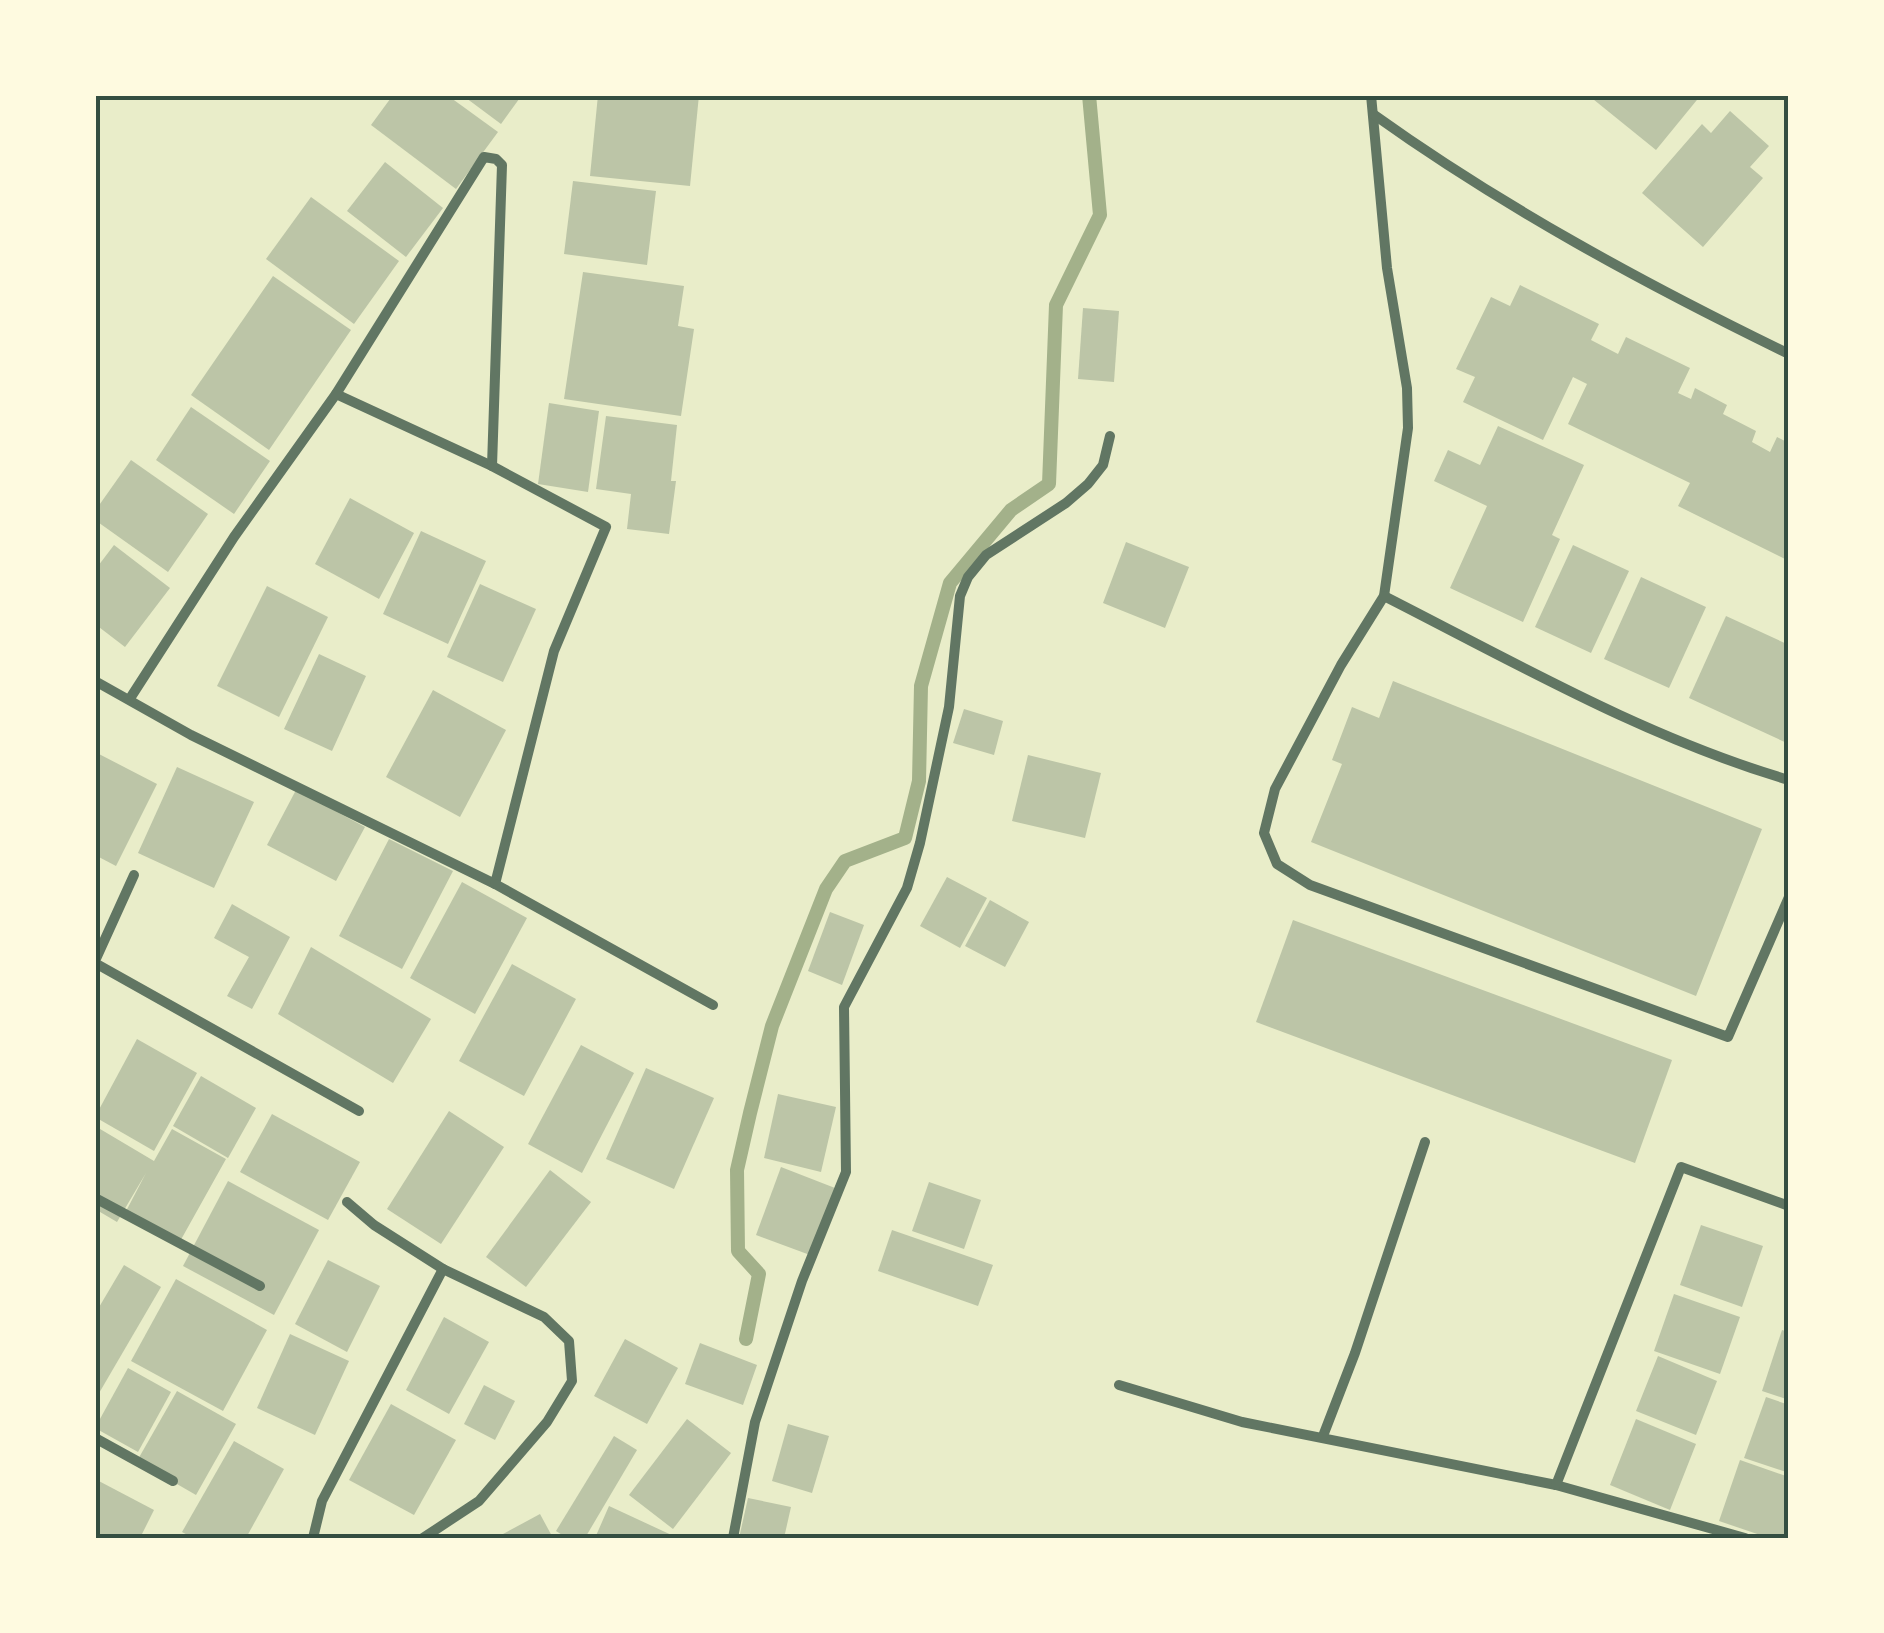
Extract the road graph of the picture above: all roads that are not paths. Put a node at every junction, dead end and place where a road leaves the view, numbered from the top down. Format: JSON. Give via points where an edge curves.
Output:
{"nodes":[{"id":1,"x":1371,"y":95,"type":"edge"},
{"id":2,"x":1373,"y":114,"type":"junction"},
{"id":3,"x":1789,"y":354,"type":"edge"},
{"id":4,"x":336,"y":394,"type":"junction"},
{"id":5,"x":1110,"y":436,"type":"dead end"},
{"id":6,"x":492,"y":466,"type":"junction"},
{"id":7,"x":1384,"y":596,"type":"junction"},
{"id":8,"x":95,"y":681,"type":"edge"},
{"id":9,"x":129,"y":700,"type":"junction"},
{"id":10,"x":1789,"y":780,"type":"edge"},
{"id":11,"x":134,"y":875,"type":"dead end"},
{"id":12,"x":495,"y":884,"type":"junction"},
{"id":13,"x":1789,"y":897,"type":"edge"},
{"id":14,"x":95,"y":962,"type":"edge"},
{"id":15,"x":713,"y":1005,"type":"dead end"},
{"id":16,"x":359,"y":1111,"type":"dead end"},
{"id":17,"x":1425,"y":1142,"type":"dead end"},
{"id":18,"x":95,"y":1198,"type":"edge"},
{"id":19,"x":346,"y":1202,"type":"dead end"},
{"id":20,"x":1789,"y":1206,"type":"edge"},
{"id":21,"x":443,"y":1269,"type":"junction"},
{"id":22,"x":260,"y":1286,"type":"dead end"},
{"id":23,"x":1119,"y":1385,"type":"dead end"},
{"id":24,"x":1323,"y":1436,"type":"junction"},
{"id":25,"x":95,"y":1438,"type":"edge"},
{"id":26,"x":173,"y":1481,"type":"dead end"},
{"id":27,"x":1556,"y":1485,"type":"junction"},
{"id":28,"x":313,"y":1538,"type":"edge"},
{"id":29,"x":423,"y":1538,"type":"edge"},
{"id":30,"x":733,"y":1538,"type":"edge"},
{"id":31,"x":1745,"y":1538,"type":"edge"}],
"edges":[{"from":1,"to":2,"type":"street"},
{"from":2,"to":3,"type":"street","via":[[1576,242]]},
{"from":2,"to":7,"type":"street","via":[[1408,428]]},
{"from":4,"to":6,"type":"street"},
{"from":4,"to":6,"type":"street","via":[[484,157],[496,159],[502,165]]},
{"from":4,"to":9,"type":"street"},
{"from":5,"to":30,"type":"street","via":[[1103,465],[1088,484],[986,554],[960,596],[949,706],[920,843],[907,888],[844,1008],[846,1172],[754,1422]]},
{"from":6,"to":12,"type":"street","via":[[606,527],[554,651]]},
{"from":7,"to":10,"type":"street","via":[[1671,739]]},
{"from":7,"to":13,"type":"street","via":[[1275,789],[1264,833],[1277,864],[1310,884],[1728,1037]]},
{"from":8,"to":9,"type":"street"},
{"from":9,"to":12,"type":"street"},
{"from":11,"to":14,"type":"street"},
{"from":12,"to":15,"type":"street"},
{"from":14,"to":16,"type":"street"},
{"from":17,"to":24,"type":"street"},
{"from":18,"to":22,"type":"street"},
{"from":19,"to":21,"type":"street"},
{"from":20,"to":27,"type":"street","via":[[1681,1167]]},
{"from":21,"to":28,"type":"street","via":[[322,1500]]},
{"from":21,"to":29,"type":"street","via":[[544,1316],[569,1341],[572,1381],[547,1422],[479,1501]]},
{"from":23,"to":24,"type":"street","via":[[1242,1422]]},
{"from":24,"to":27,"type":"street"},
{"from":25,"to":26,"type":"street"},
{"from":27,"to":31,"type":"street"}]}
